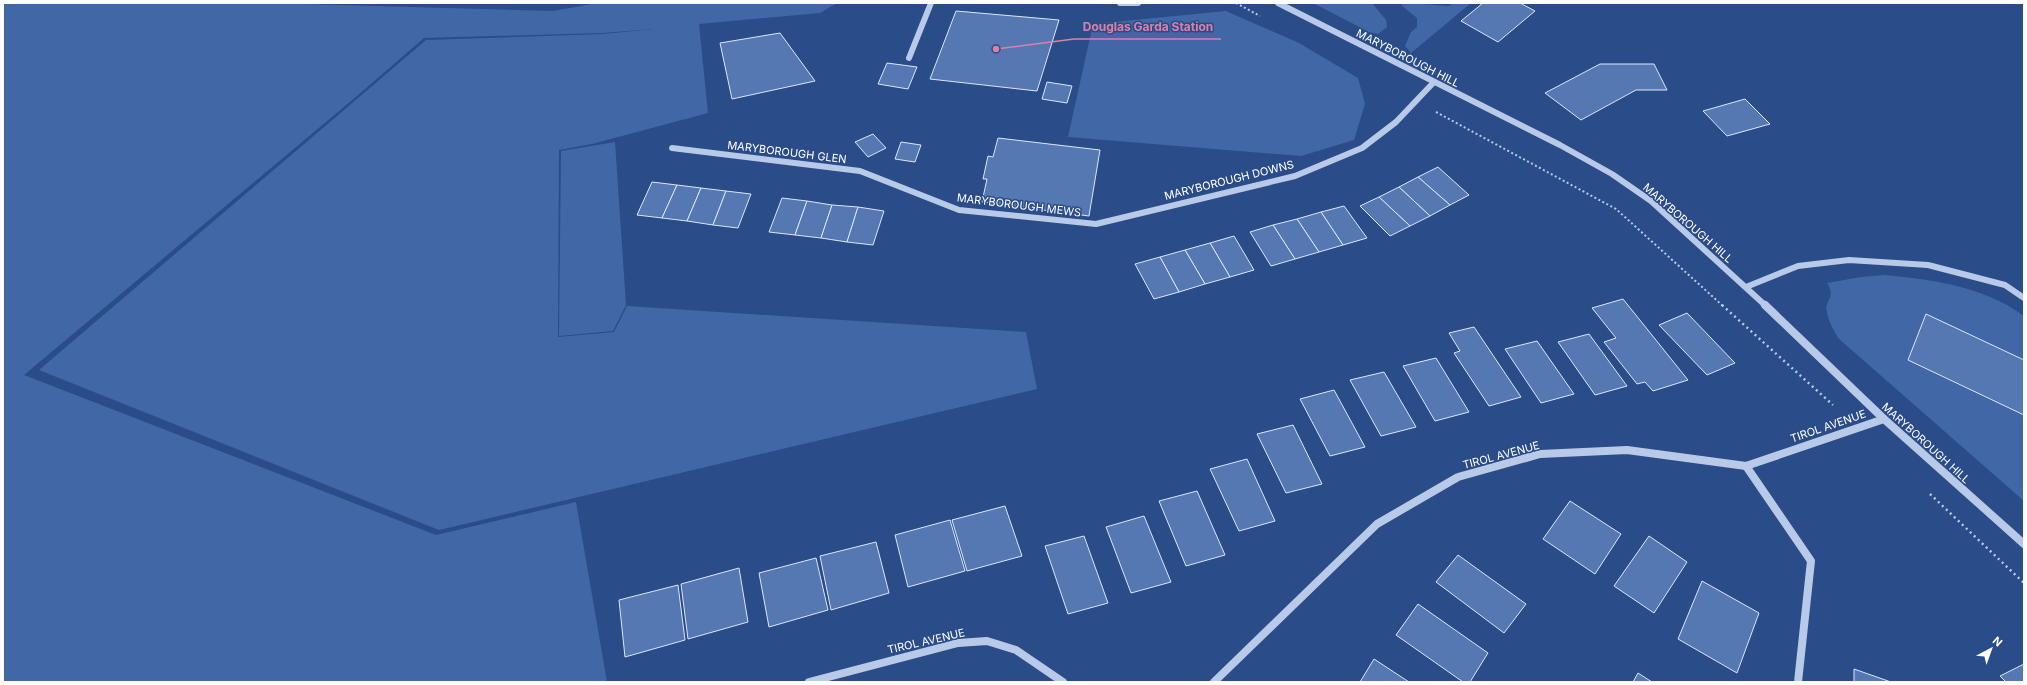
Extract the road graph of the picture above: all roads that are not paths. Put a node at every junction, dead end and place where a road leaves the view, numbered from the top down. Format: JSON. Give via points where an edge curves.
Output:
{"nodes":[{"id":1,"x":931,"y":3,"type":"edge"},
{"id":2,"x":1120,"y":3,"type":"edge"},
{"id":3,"x":1138,"y":3,"type":"edge"},
{"id":4,"x":1278,"y":3,"type":"edge"},
{"id":5,"x":909,"y":58,"type":"dead end"},
{"id":6,"x":1434,"y":82,"type":"junction"},
{"id":7,"x":672,"y":148,"type":"dead end"},
{"id":8,"x":896,"y":185,"type":"joint"},
{"id":9,"x":1096,"y":224,"type":"joint"},
{"id":10,"x":1746,"y":287,"type":"junction"},
{"id":11,"x":2024,"y":298,"type":"edge"},
{"id":12,"x":1884,"y":419,"type":"junction"},
{"id":13,"x":1746,"y":466,"type":"junction"},
{"id":14,"x":2024,"y":544,"type":"edge"},
{"id":15,"x":809,"y":682,"type":"edge"},
{"id":16,"x":1063,"y":682,"type":"edge"},
{"id":17,"x":1214,"y":682,"type":"edge"},
{"id":18,"x":1798,"y":682,"type":"edge"}],
"edges":[{"from":1,"to":5,"type":"street"},
{"from":2,"to":3,"type":"street"},
{"from":4,"to":6,"type":"street","name":"MARYBOROUGH HILL"},
{"from":6,"to":9,"type":"street","name":"MARYBOROUGH DOWNS","via":[[1396,122],[1362,148],[1295,176]]},
{"from":6,"to":10,"type":"street","name":"MARYBOROUGH HILL","via":[[1612,174],[1651,201]]},
{"from":7,"to":8,"type":"street","name":"MARYBOROUGH GLEN","via":[[860,170]]},
{"from":8,"to":9,"type":"street","name":"MARYBOROUGH MEWS","via":[[959,210]]},
{"from":10,"to":11,"type":"street","via":[[1798,266],[1849,260],[1928,265],[2005,285]]},
{"from":10,"to":12,"type":"street","name":"MARYBOROUGH HILL"},
{"from":12,"to":13,"type":"street","name":"TIROL AVENUE"},
{"from":12,"to":14,"type":"street","name":"MARYBOROUGH HILL"},
{"from":13,"to":17,"type":"street","name":"TIROL AVENUE","via":[[1619,451],[1540,454],[1458,478],[1377,524]]},
{"from":13,"to":18,"type":"street","via":[[1811,561]]},
{"from":15,"to":16,"type":"street","name":"TIROL AVENUE","via":[[958,643],[987,641],[1016,650]]}]}
